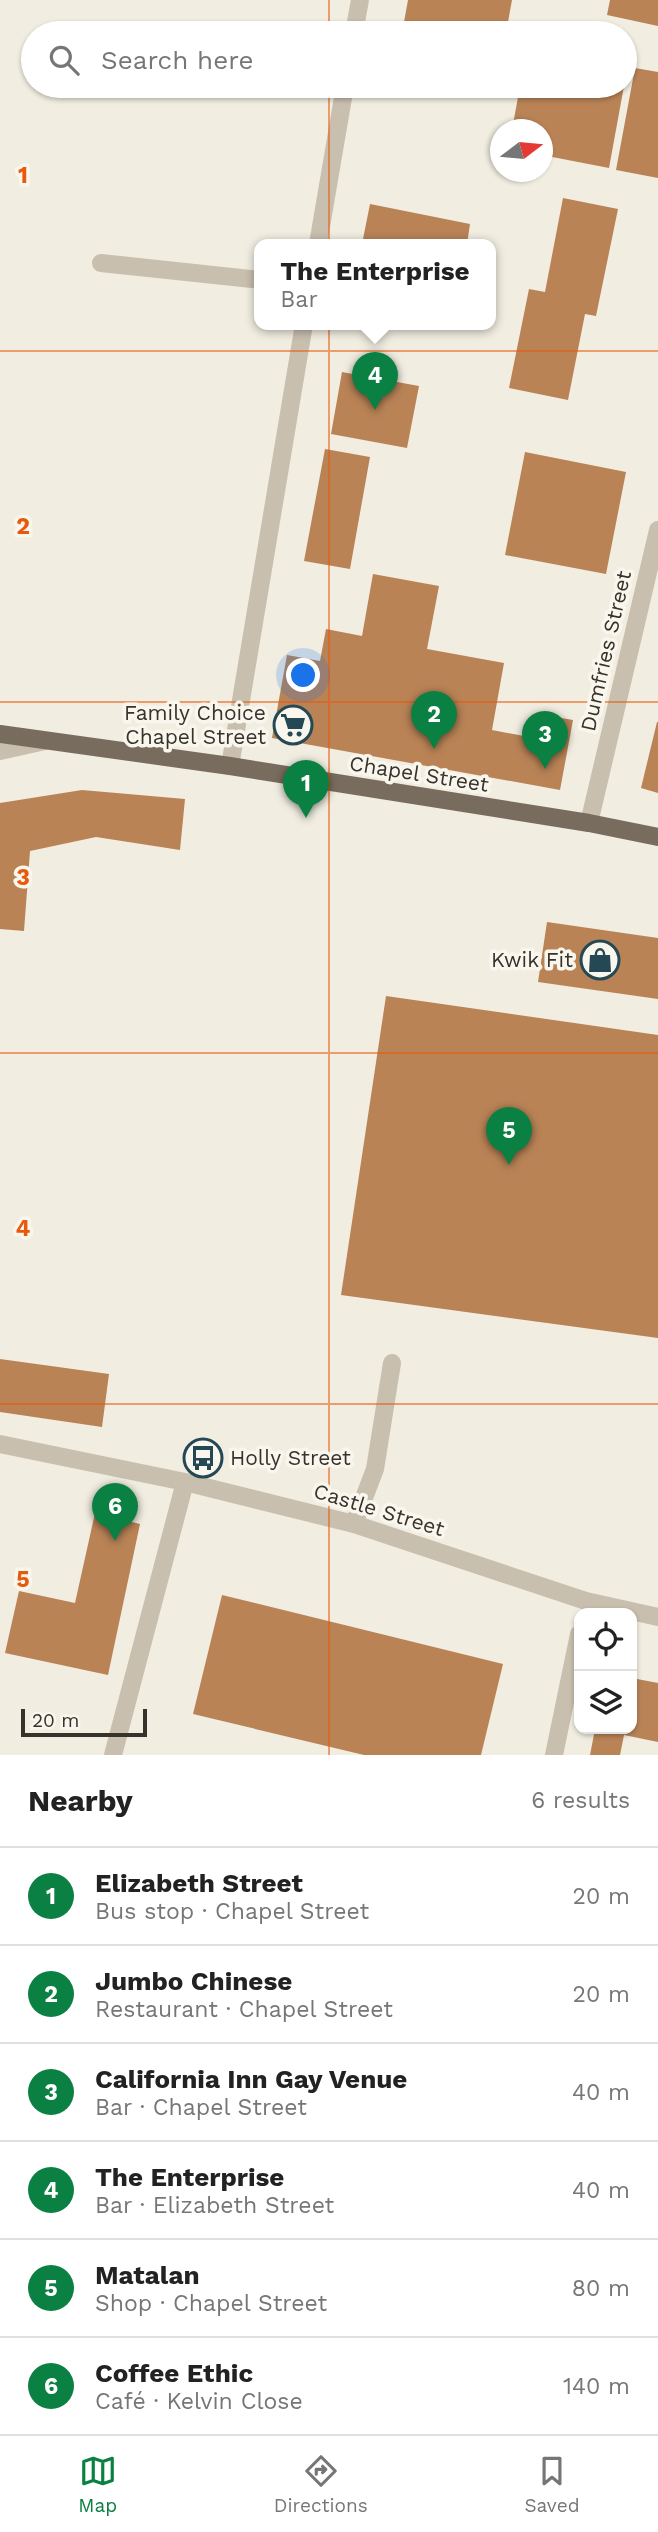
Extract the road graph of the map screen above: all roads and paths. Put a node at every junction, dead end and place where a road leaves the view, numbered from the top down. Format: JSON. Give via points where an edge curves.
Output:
{"nodes":[{"id":1,"x":360,"y":0,"type":"edge"},
{"id":2,"x":356,"y":21,"type":"edge"},
{"id":3,"x":343,"y":98,"type":"edge"},
{"id":4,"x":319,"y":239,"type":"edge"},
{"id":5,"x":101,"y":263,"type":"dead end"},
{"id":6,"x":254,"y":279,"type":"edge"},
{"id":7,"x":303,"y":330,"type":"edge"},
{"id":8,"x":658,"y":530,"type":"edge"},
{"id":9,"x":0,"y":734,"type":"edge"},
{"id":10,"x":48,"y":741,"type":"junction"},
{"id":11,"x":0,"y":751,"type":"edge"},
{"id":12,"x":230,"y":766,"type":"junction"},
{"id":13,"x":589,"y":823,"type":"junction"},
{"id":14,"x":658,"y":837,"type":"edge"},
{"id":15,"x":392,"y":1363,"type":"dead end"},
{"id":16,"x":0,"y":1444,"type":"edge"},
{"id":17,"x":185,"y":1482,"type":"junction"},
{"id":18,"x":354,"y":1524,"type":"junction"},
{"id":19,"x":585,"y":1607,"type":"edge"},
{"id":20,"x":658,"y":1617,"type":"edge"},
{"id":21,"x":574,"y":1658,"type":"edge"},
{"id":22,"x":113,"y":1755,"type":"edge"},
{"id":23,"x":554,"y":1755,"type":"edge"}],
"edges":[{"from":1,"to":2,"type":"street"},
{"from":3,"to":4,"type":"street"},
{"from":5,"to":6,"type":"street"},
{"from":7,"to":12,"type":"street"},
{"from":8,"to":13,"type":"street","name":"Dumfries Street"},
{"from":9,"to":10,"type":"main road","name":"Chapel Street"},
{"from":10,"to":11,"type":"street","name":"Chapel Street"},
{"from":10,"to":12,"type":"main road","name":"Chapel Street"},
{"from":12,"to":13,"type":"main road","name":"Chapel Street"},
{"from":13,"to":14,"type":"main road","name":"Chapel Street"},
{"from":15,"to":18,"type":"street","via":[[375,1469]]},
{"from":16,"to":17,"type":"street","name":"Castle Street"},
{"from":17,"to":18,"type":"street","name":"Castle Street"},
{"from":17,"to":22,"type":"street"},
{"from":18,"to":19,"type":"street","name":"Castle Street"},
{"from":19,"to":20,"type":"street","name":"Castle Street"},
{"from":21,"to":23,"type":"street"}]}
